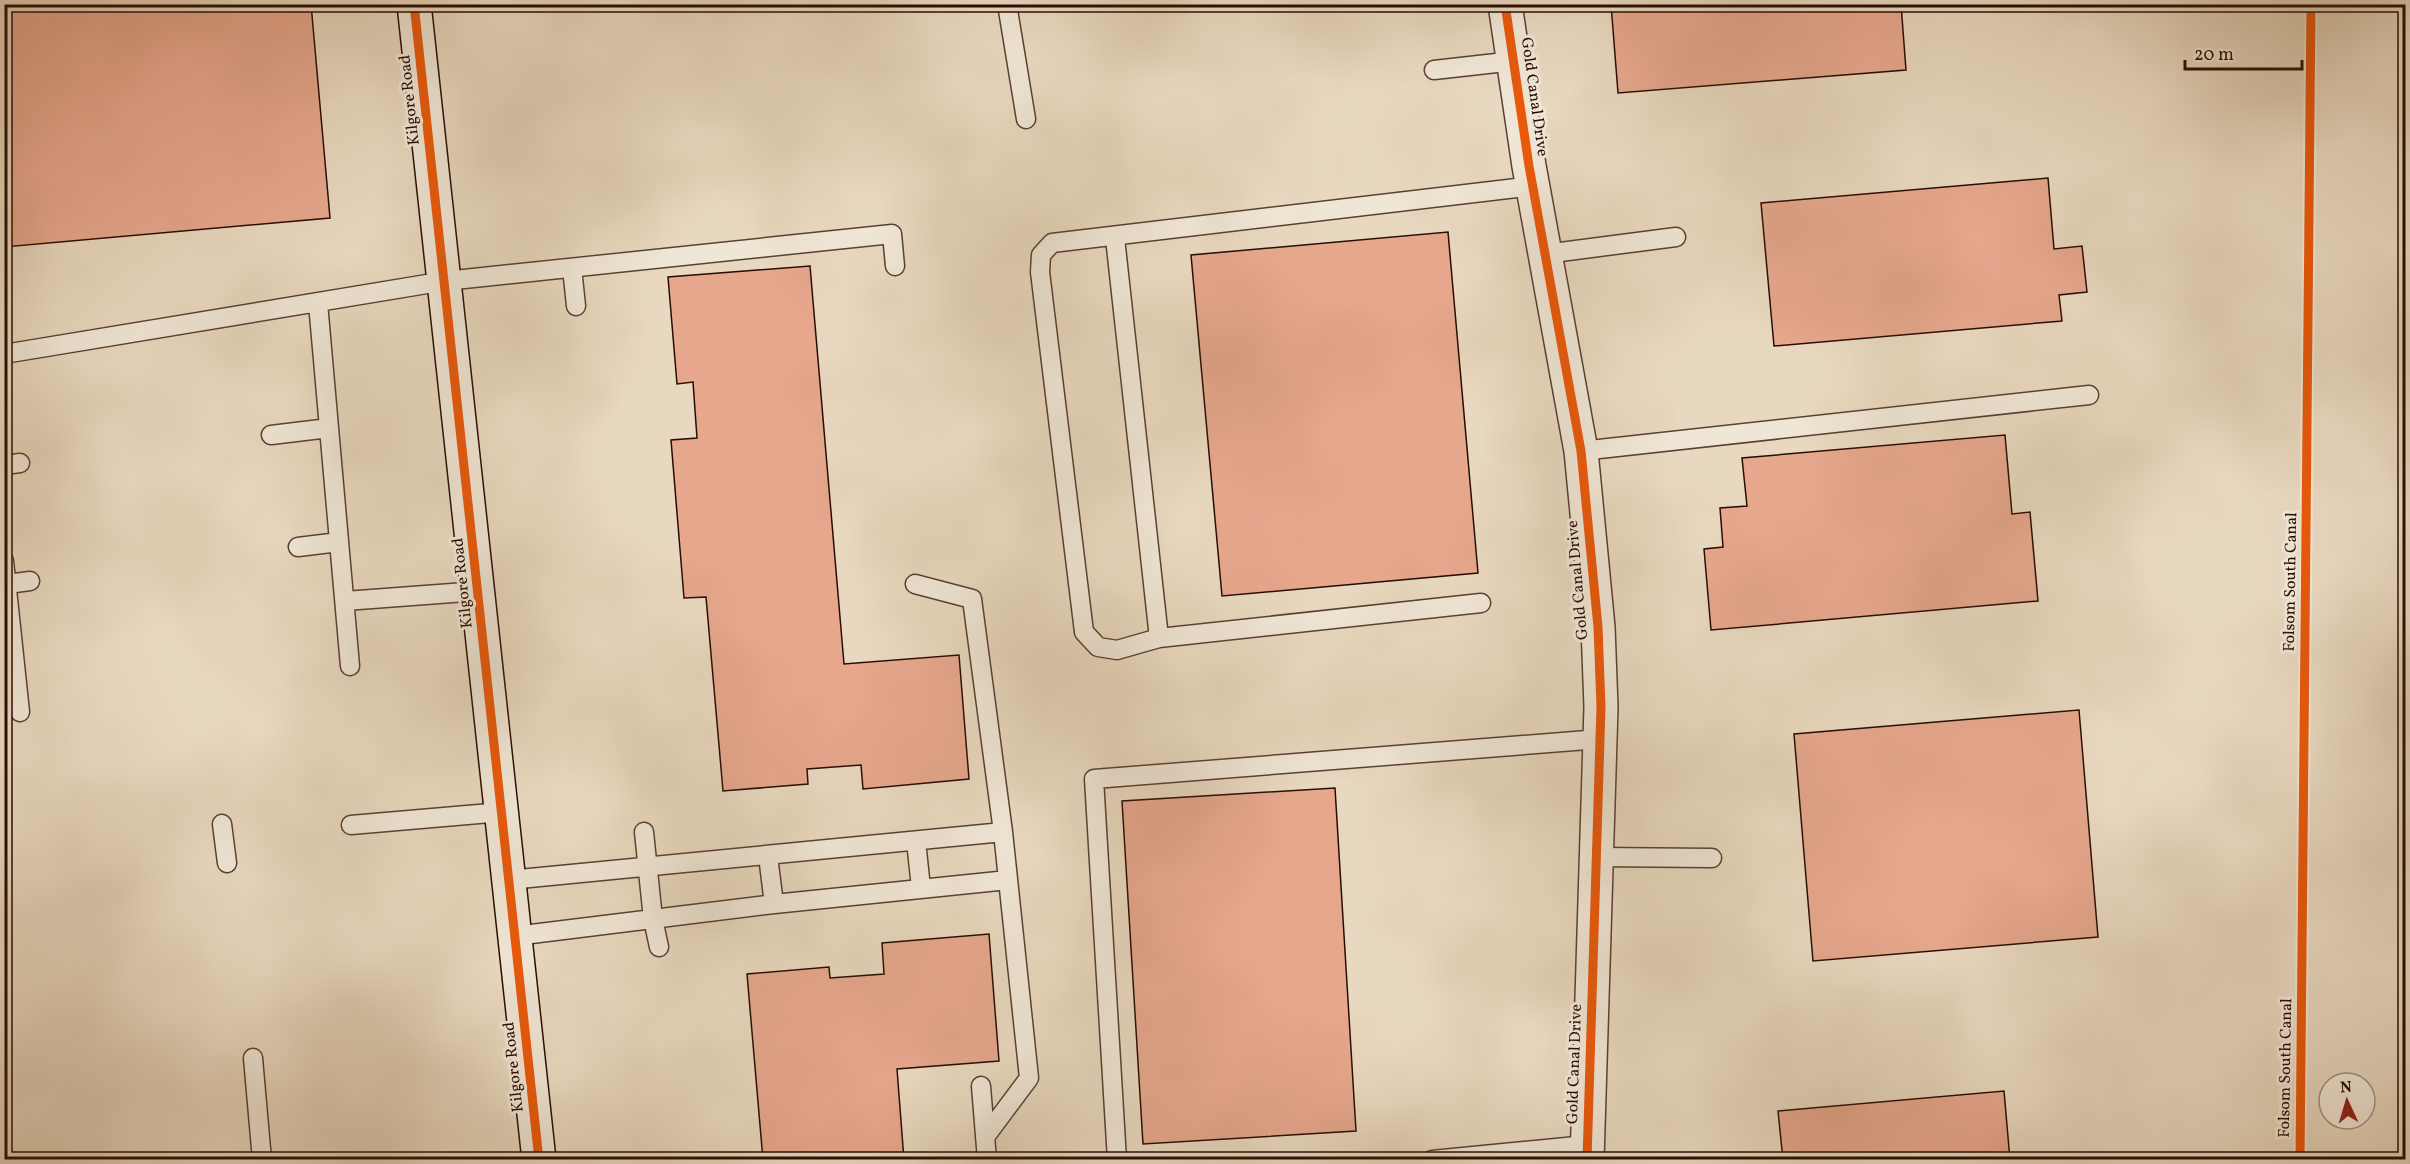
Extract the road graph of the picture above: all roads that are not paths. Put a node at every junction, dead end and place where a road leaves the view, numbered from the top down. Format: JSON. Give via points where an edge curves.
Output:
{"nodes":[{"id":1,"x":414,"y":4,"type":"edge"},
{"id":2,"x":1007,"y":4,"type":"edge"},
{"id":3,"x":1505,"y":4,"type":"edge"},
{"id":4,"x":1514,"y":61,"type":"junction"},
{"id":5,"x":1434,"y":70,"type":"dead end"},
{"id":6,"x":1026,"y":119,"type":"dead end"},
{"id":7,"x":1533,"y":186,"type":"junction"},
{"id":8,"x":1676,"y":237,"type":"dead end"},
{"id":9,"x":1114,"y":238,"type":"junction"},
{"id":10,"x":1545,"y":254,"type":"junction"},
{"id":11,"x":895,"y":266,"type":"dead end"},
{"id":12,"x":572,"y":268,"type":"junction"},
{"id":13,"x":445,"y":281,"type":"junction"},
{"id":14,"x":318,"y":303,"type":"junction"},
{"id":15,"x":576,"y":306,"type":"dead end"},
{"id":16,"x":4,"y":354,"type":"edge"},
{"id":17,"x":2089,"y":395,"type":"dead end"},
{"id":18,"x":329,"y":428,"type":"junction"},
{"id":19,"x":271,"y":435,"type":"dead end"},
{"id":20,"x":1581,"y":451,"type":"junction"},
{"id":21,"x":339,"y":542,"type":"junction"},
{"id":22,"x":298,"y":548,"type":"dead end"},
{"id":23,"x":4,"y":561,"type":"edge"},
{"id":24,"x":30,"y":581,"type":"dead end"},
{"id":25,"x":7,"y":584,"type":"junction"},
{"id":26,"x":915,"y":584,"type":"dead end"},
{"id":27,"x":478,"y":591,"type":"junction"},
{"id":28,"x":345,"y":601,"type":"junction"},
{"id":29,"x":1481,"y":603,"type":"dead end"},
{"id":30,"x":1159,"y":638,"type":"junction"},
{"id":31,"x":350,"y":666,"type":"dead end"},
{"id":32,"x":20,"y":712,"type":"dead end"},
{"id":33,"x":1600,"y":739,"type":"junction"},
{"id":34,"x":502,"y":812,"type":"junction"},
{"id":35,"x":222,"y":824,"type":"dead end"},
{"id":36,"x":351,"y":825,"type":"dead end"},
{"id":37,"x":644,"y":832,"type":"dead end"},
{"id":38,"x":1003,"y":832,"type":"junction"},
{"id":39,"x":916,"y":841,"type":"junction"},
{"id":40,"x":768,"y":856,"type":"junction"},
{"id":41,"x":1597,"y":857,"type":"junction"},
{"id":42,"x":1712,"y":858,"type":"dead end"},
{"id":43,"x":227,"y":863,"type":"dead end"},
{"id":44,"x":648,"y":867,"type":"junction"},
{"id":45,"x":509,"y":880,"type":"junction"},
{"id":46,"x":1008,"y":880,"type":"junction"},
{"id":47,"x":921,"y":888,"type":"junction"},
{"id":48,"x":774,"y":904,"type":"junction"},
{"id":49,"x":652,"y":919,"type":"junction"},
{"id":50,"x":515,"y":936,"type":"junction"},
{"id":51,"x":659,"y":947,"type":"dead end"},
{"id":52,"x":253,"y":1058,"type":"dead end"},
{"id":53,"x":981,"y":1086,"type":"dead end"},
{"id":54,"x":985,"y":1137,"type":"junction"},
{"id":55,"x":1587,"y":1152,"type":"edge"},
{"id":56,"x":262,"y":1160,"type":"edge"},
{"id":57,"x":539,"y":1160,"type":"edge"},
{"id":58,"x":987,"y":1160,"type":"edge"},
{"id":59,"x":1117,"y":1160,"type":"edge"},
{"id":60,"x":1432,"y":1160,"type":"edge"}],
"edges":[{"from":1,"to":13,"type":"street","name":"Kilgore Road"},
{"from":2,"to":6,"type":"lane"},
{"from":3,"to":4,"type":"street","name":"Gold Canal Drive"},
{"from":4,"to":5,"type":"lane"},
{"from":4,"to":7,"type":"street","name":"Gold Canal Drive"},
{"from":7,"to":9,"type":"lane"},
{"from":7,"to":10,"type":"street","name":"Gold Canal Drive"},
{"from":8,"to":10,"type":"lane"},
{"from":9,"to":30,"type":"lane"},
{"from":9,"to":30,"type":"lane","via":[[1052,243],[1041,255],[1040,272],[1084,632],[1098,647],[1117,650]]},
{"from":10,"to":20,"type":"street","name":"Gold Canal Drive"},
{"from":11,"to":12,"type":"lane","via":[[892,234]]},
{"from":12,"to":13,"type":"lane"},
{"from":12,"to":15,"type":"lane"},
{"from":13,"to":14,"type":"lane"},
{"from":13,"to":27,"type":"street","name":"Kilgore Road"},
{"from":14,"to":16,"type":"lane"},
{"from":14,"to":18,"type":"lane"},
{"from":17,"to":20,"type":"lane"},
{"from":18,"to":19,"type":"lane"},
{"from":18,"to":21,"type":"lane"},
{"from":20,"to":33,"type":"street","name":"Gold Canal Drive","via":[[1598,627]]},
{"from":21,"to":22,"type":"lane"},
{"from":21,"to":28,"type":"lane"},
{"from":23,"to":25,"type":"lane"},
{"from":24,"to":25,"type":"lane"},
{"from":25,"to":32,"type":"lane"},
{"from":26,"to":38,"type":"lane","via":[[972,598]]},
{"from":27,"to":28,"type":"lane"},
{"from":27,"to":34,"type":"street","name":"Kilgore Road"},
{"from":28,"to":31,"type":"lane"},
{"from":29,"to":30,"type":"lane"},
{"from":33,"to":41,"type":"street","name":"Gold Canal Drive"},
{"from":33,"to":59,"type":"lane","via":[[1094,779]]},
{"from":34,"to":36,"type":"lane"},
{"from":34,"to":45,"type":"street","name":"Kilgore Road"},
{"from":35,"to":43,"type":"lane"},
{"from":37,"to":44,"type":"lane"},
{"from":38,"to":39,"type":"lane"},
{"from":38,"to":46,"type":"lane"},
{"from":39,"to":40,"type":"lane"},
{"from":39,"to":47,"type":"lane"},
{"from":40,"to":44,"type":"lane"},
{"from":40,"to":48,"type":"lane"},
{"from":41,"to":42,"type":"lane"},
{"from":41,"to":55,"type":"street","name":"Gold Canal Drive"},
{"from":44,"to":45,"type":"lane"},
{"from":44,"to":49,"type":"lane"},
{"from":45,"to":50,"type":"street","name":"Kilgore Road"},
{"from":46,"to":47,"type":"lane"},
{"from":46,"to":54,"type":"lane","via":[[1029,1078]]},
{"from":47,"to":48,"type":"lane"},
{"from":48,"to":49,"type":"lane"},
{"from":49,"to":50,"type":"lane"},
{"from":49,"to":51,"type":"lane"},
{"from":50,"to":57,"type":"street","name":"Kilgore Road"},
{"from":52,"to":56,"type":"lane"},
{"from":53,"to":54,"type":"lane"},
{"from":54,"to":58,"type":"lane"},
{"from":55,"to":60,"type":"lane"}]}
